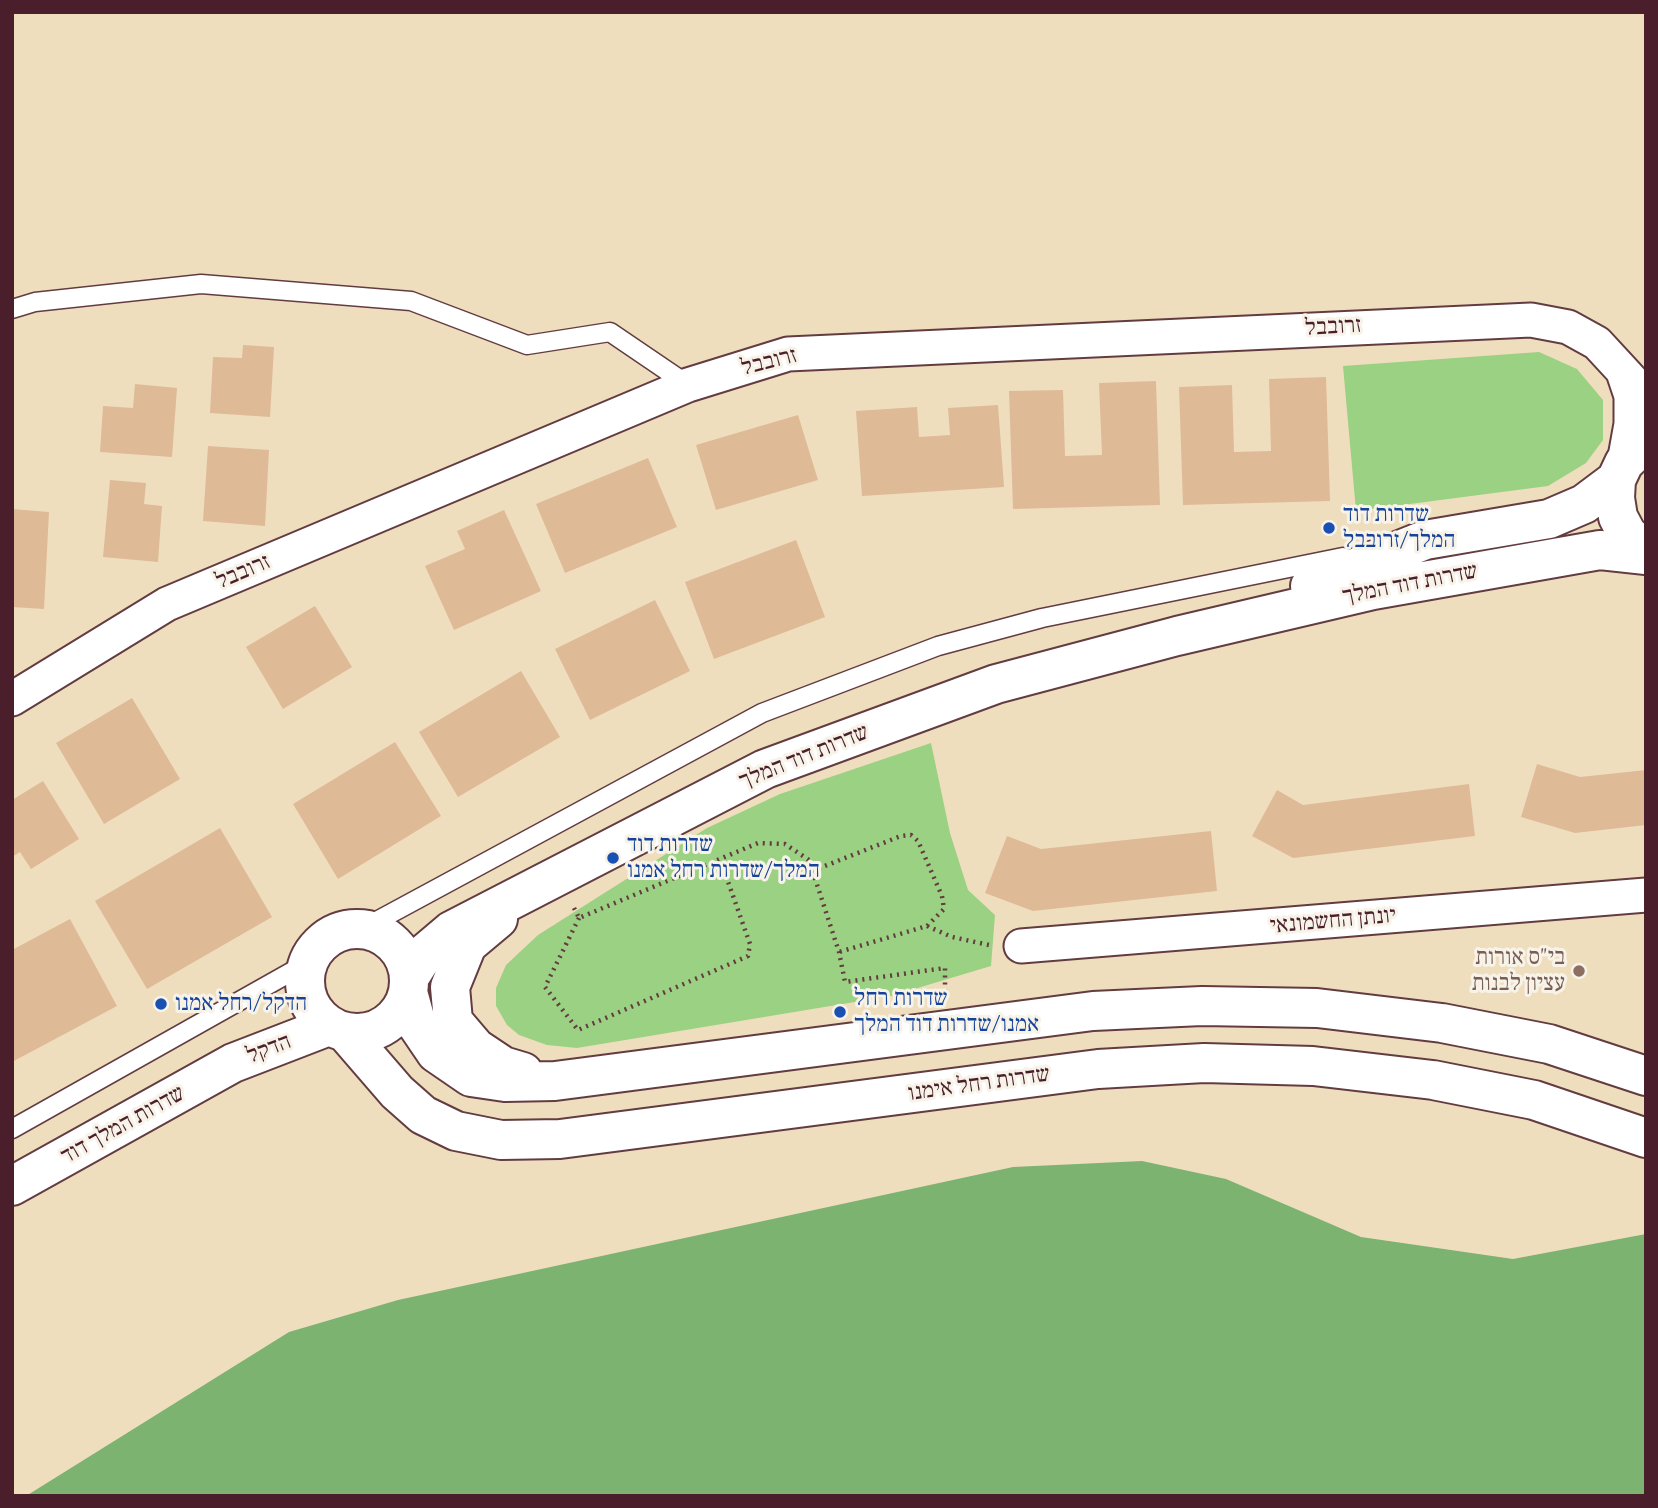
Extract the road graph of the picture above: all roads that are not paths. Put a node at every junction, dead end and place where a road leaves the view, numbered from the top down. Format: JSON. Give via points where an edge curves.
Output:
{"nodes":[{"id":1,"x":12,"y":309,"type":"edge"},
{"id":2,"x":1623,"y":370,"type":"junction"},
{"id":3,"x":688,"y":385,"type":"junction"},
{"id":4,"x":1646,"y":396,"type":"edge"},
{"id":5,"x":1629,"y":462,"type":"edge"},
{"id":6,"x":1425,"y":540,"type":"junction"},
{"id":7,"x":1646,"y":552,"type":"edge"},
{"id":8,"x":1177,"y":636,"type":"junction"},
{"id":9,"x":12,"y":699,"type":"edge"},
{"id":10,"x":548,"y":881,"type":"junction"},
{"id":11,"x":1646,"y":895,"type":"edge"},
{"id":12,"x":368,"y":930,"type":"junction"},
{"id":13,"x":451,"y":930,"type":"junction"},
{"id":14,"x":1021,"y":946,"type":"road end"},
{"id":15,"x":305,"y":972,"type":"junction"},
{"id":16,"x":409,"y":985,"type":"junction"},
{"id":17,"x":337,"y":1029,"type":"junction"},
{"id":18,"x":233,"y":1063,"type":"junction"},
{"id":19,"x":1646,"y":1076,"type":"edge"},
{"id":20,"x":555,"y":1081,"type":"junction"},
{"id":21,"x":12,"y":1129,"type":"edge"},
{"id":22,"x":1646,"y":1138,"type":"edge"},
{"id":23,"x":12,"y":1186,"type":"edge"}],
"edges":[{"from":1,"to":3,"type":"lane","via":[[35,302],[201,284],[411,301],[527,345],[610,332]]},
{"from":2,"to":3,"type":"street","name":"זרובבל","via":[[1597,343],[1568,327],[1531,320],[1491,320],[789,354]]},
{"from":2,"to":4,"type":"street","name":"זרובבל"},
{"from":2,"to":5,"type":"street","via":[[1631,396]]},
{"from":3,"to":9,"type":"street","name":"זרובבל","via":[[167,604]]},
{"from":5,"to":6,"type":"street","name":"שדרות דוד המלך","via":[[1584,504],[1549,519]]},
{"from":5,"to":7,"type":"street","via":[[1618,517],[1627,534]]},
{"from":6,"to":8,"type":"street","name":"שדרות דוד המלך"},
{"from":6,"to":12,"type":"lane","via":[[1042,618],[937,646],[762,713]]},
{"from":7,"to":8,"type":"street","name":"שדרות דוד המלך","via":[[1600,550],[1478,569]]},
{"from":8,"to":10,"type":"street","name":"שדרות דוד המלך","via":[[996,684],[765,769]]},
{"from":10,"to":13,"type":"street","name":"שדרות דוד המלך"},
{"from":10,"to":20,"type":"street","via":[[467,945],[450,987],[453,1021],[475,1048],[503,1066]]},
{"from":11,"to":14,"type":"street","name":"יונתן החשמונאי"},
{"from":12,"to":13,"type":"street","name":"שדרות דוד המלך"},
{"from":12,"to":15,"type":"street","via":[[344,930],[328,936],[315,948]]},
{"from":12,"to":16,"type":"street","via":[[398,949]]},
{"from":13,"to":16,"type":"street","name":"שדרות דוד המלך","via":[[425,953]]},
{"from":15,"to":17,"type":"street","via":[[311,1006]]},
{"from":15,"to":18,"type":"street","name":"הדקל","via":[[277,1018]]},
{"from":15,"to":21,"type":"lane"},
{"from":16,"to":17,"type":"street","via":[[402,1008],[378,1029],[362,1034]]},
{"from":16,"to":20,"type":"street","via":[[417,1025],[436,1053],[458,1070],[471,1077],[505,1082]]},
{"from":17,"to":18,"type":"street","name":"הדקל"},
{"from":17,"to":22,"type":"street","name":"שדרות רחל אימנו","via":[[423,1115],[456,1131],[501,1140],[560,1139],[1098,1069],[1204,1063],[1313,1066],[1433,1080],[1534,1100]]},
{"from":18,"to":23,"type":"street","name":"שדרות המלך דוד"},
{"from":19,"to":20,"type":"street","via":[[1549,1044],[1442,1023],[1317,1008],[1202,1006],[1093,1011]]}]}
